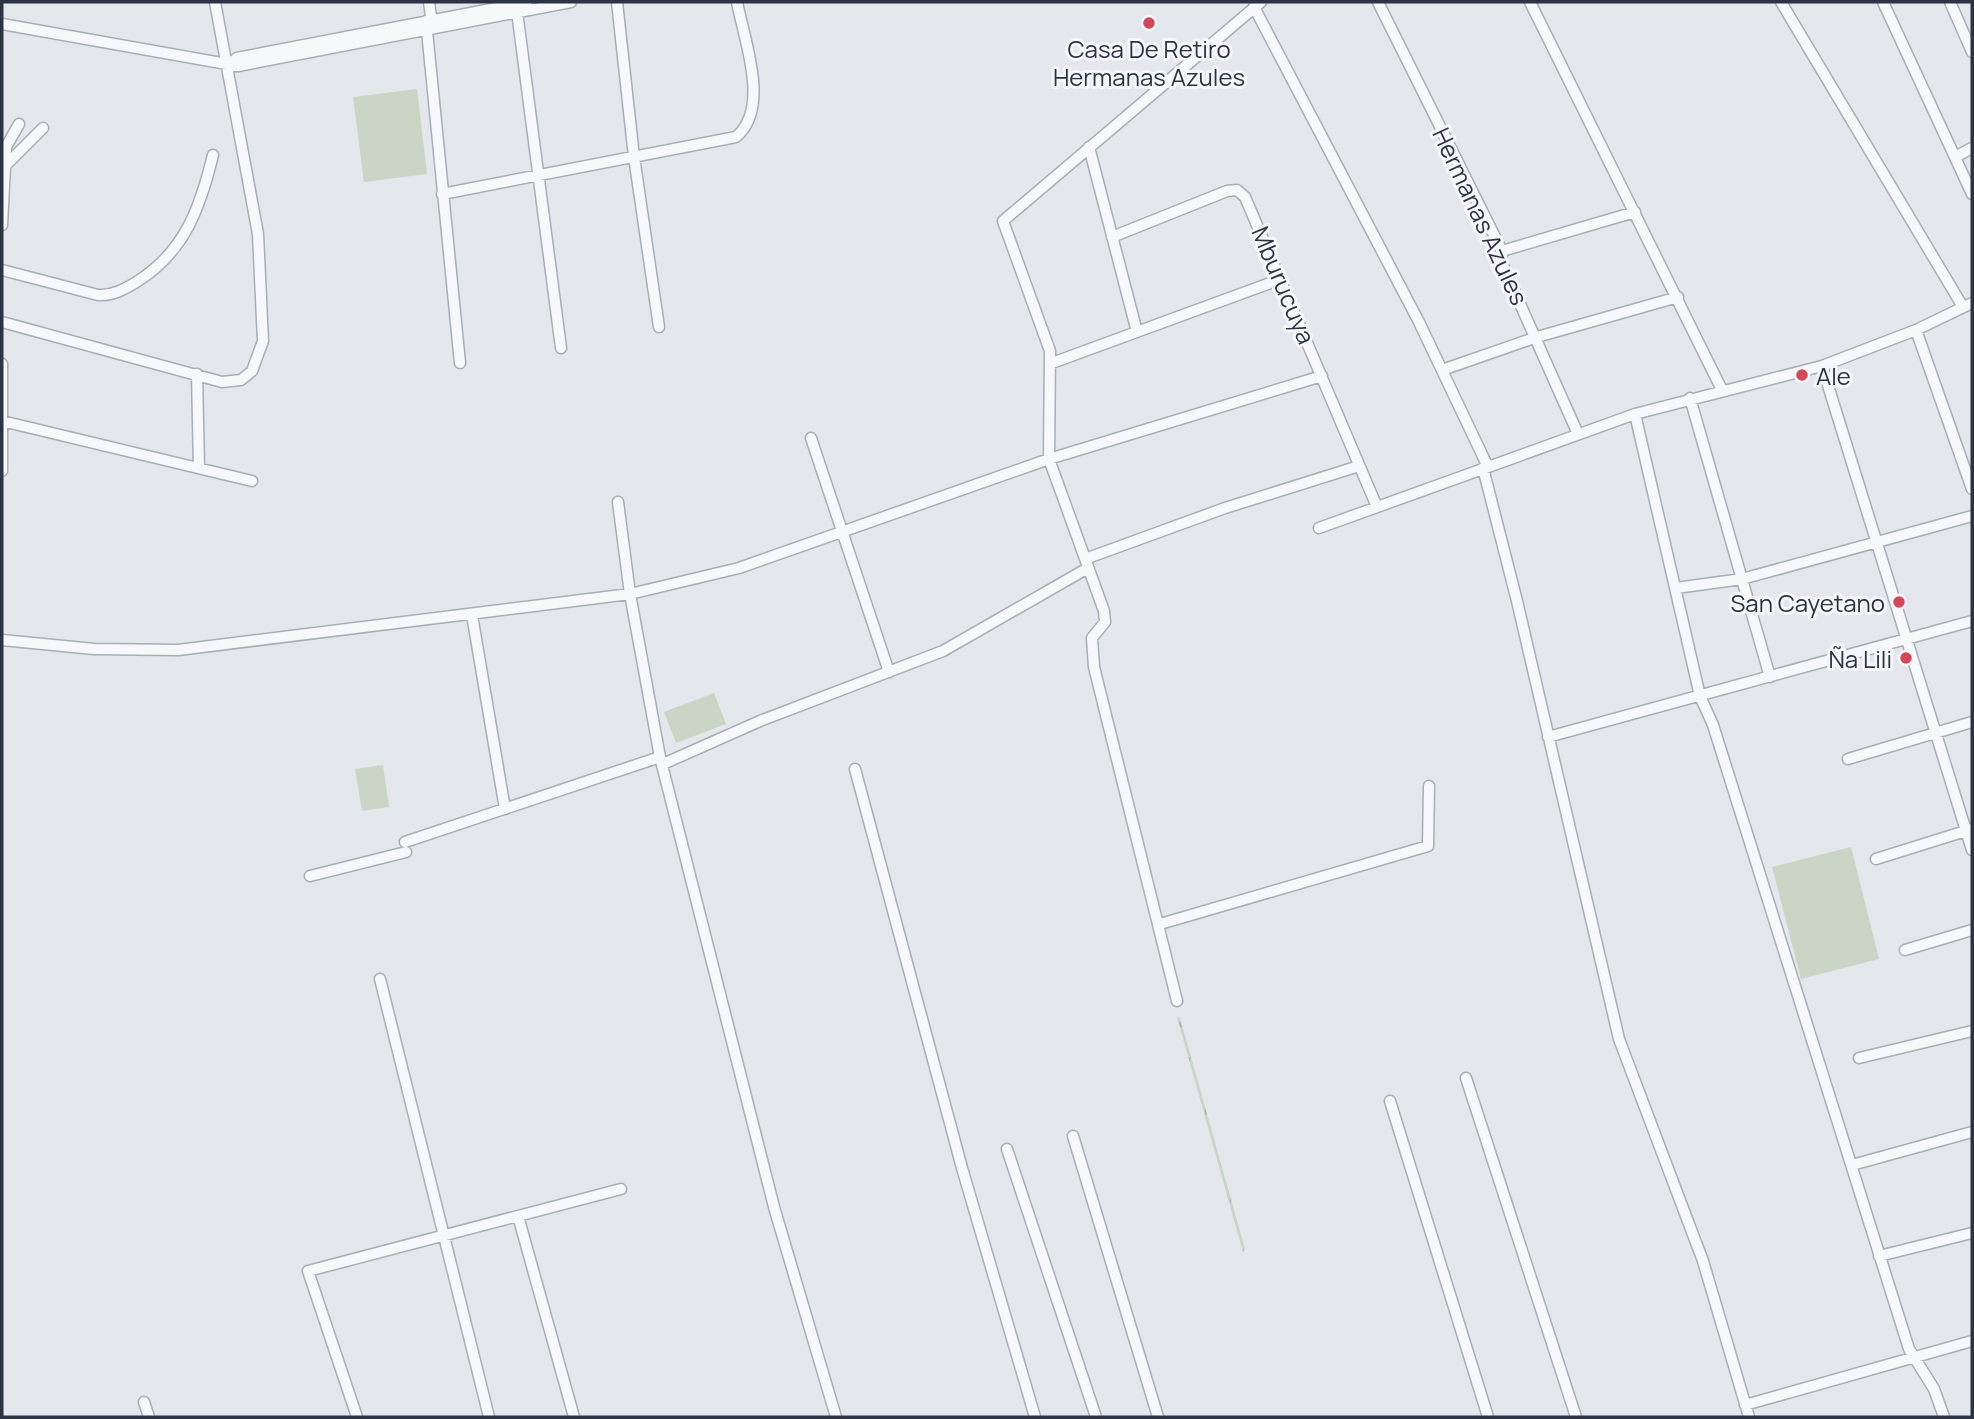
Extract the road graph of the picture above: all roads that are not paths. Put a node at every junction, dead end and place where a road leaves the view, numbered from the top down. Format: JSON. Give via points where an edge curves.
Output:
{"nodes":[{"id":1,"x":215,"y":2,"type":"edge"},
{"id":2,"x":429,"y":2,"type":"edge"},
{"id":3,"x":571,"y":2,"type":"edge"},
{"id":4,"x":617,"y":2,"type":"edge"},
{"id":5,"x":737,"y":2,"type":"edge"},
{"id":6,"x":1378,"y":2,"type":"edge"},
{"id":7,"x":1530,"y":2,"type":"edge"},
{"id":8,"x":1781,"y":2,"type":"edge"},
{"id":9,"x":1883,"y":2,"type":"edge"},
{"id":10,"x":1950,"y":2,"type":"edge"},
{"id":11,"x":1257,"y":4,"type":"edge"},
{"id":12,"x":520,"y":6,"type":"edge"},
{"id":13,"x":2,"y":24,"type":"edge"},
{"id":14,"x":430,"y":25,"type":"junction"},
{"id":15,"x":1972,"y":51,"type":"edge"},
{"id":16,"x":227,"y":60,"type":"junction"},
{"id":17,"x":19,"y":124,"type":"dead end"},
{"id":18,"x":43,"y":128,"type":"dead end"},
{"id":19,"x":1089,"y":147,"type":"junction"},
{"id":20,"x":1972,"y":148,"type":"edge"},
{"id":21,"x":213,"y":155,"type":"dead end"},
{"id":22,"x":634,"y":157,"type":"junction"},
{"id":23,"x":1955,"y":157,"type":"junction"},
{"id":24,"x":7,"y":164,"type":"junction"},
{"id":25,"x":539,"y":175,"type":"junction"},
{"id":26,"x":442,"y":194,"type":"junction"},
{"id":27,"x":1972,"y":194,"type":"edge"},
{"id":28,"x":1635,"y":212,"type":"junction"},
{"id":29,"x":2,"y":225,"type":"edge"},
{"id":30,"x":1112,"y":237,"type":"junction"},
{"id":31,"x":1502,"y":251,"type":"junction"},
{"id":32,"x":2,"y":270,"type":"edge"},
{"id":33,"x":1281,"y":279,"type":"junction"},
{"id":34,"x":1678,"y":297,"type":"junction"},
{"id":35,"x":1968,"y":305,"type":"edge"},
{"id":36,"x":2,"y":322,"type":"edge"},
{"id":37,"x":659,"y":327,"type":"dead end"},
{"id":38,"x":1916,"y":330,"type":"junction"},
{"id":39,"x":1137,"y":332,"type":"junction"},
{"id":40,"x":1536,"y":337,"type":"junction"},
{"id":41,"x":561,"y":348,"type":"dead end"},
{"id":42,"x":460,"y":363,"type":"dead end"},
{"id":43,"x":1052,"y":363,"type":"junction"},
{"id":44,"x":2,"y":364,"type":"edge"},
{"id":45,"x":1822,"y":366,"type":"junction"},
{"id":46,"x":1443,"y":370,"type":"junction"},
{"id":47,"x":197,"y":374,"type":"junction"},
{"id":48,"x":1322,"y":376,"type":"junction"},
{"id":49,"x":1722,"y":390,"type":"junction"},
{"id":50,"x":1690,"y":398,"type":"junction"},
{"id":51,"x":1635,"y":414,"type":"junction"},
{"id":52,"x":3,"y":421,"type":"edge"},
{"id":53,"x":1578,"y":434,"type":"junction"},
{"id":54,"x":811,"y":438,"type":"dead end"},
{"id":55,"x":1049,"y":459,"type":"junction"},
{"id":56,"x":1359,"y":466,"type":"junction"},
{"id":57,"x":199,"y":468,"type":"junction"},
{"id":58,"x":1485,"y":468,"type":"junction"},
{"id":59,"x":2,"y":471,"type":"edge"},
{"id":60,"x":252,"y":481,"type":"dead end"},
{"id":61,"x":1972,"y":489,"type":"edge"},
{"id":62,"x":618,"y":502,"type":"dead end"},
{"id":63,"x":1377,"y":507,"type":"junction"},
{"id":64,"x":1972,"y":516,"type":"edge"},
{"id":65,"x":1319,"y":528,"type":"dead end"},
{"id":66,"x":842,"y":532,"type":"junction"},
{"id":67,"x":1877,"y":542,"type":"junction"},
{"id":68,"x":1087,"y":564,"type":"junction"},
{"id":69,"x":1742,"y":579,"type":"junction"},
{"id":70,"x":1676,"y":588,"type":"junction"},
{"id":71,"x":630,"y":594,"type":"junction"},
{"id":72,"x":472,"y":615,"type":"junction"},
{"id":73,"x":1972,"y":621,"type":"edge"},
{"id":74,"x":2,"y":640,"type":"edge"},
{"id":75,"x":1907,"y":640,"type":"junction"},
{"id":76,"x":889,"y":672,"type":"junction"},
{"id":77,"x":1770,"y":677,"type":"junction"},
{"id":78,"x":1700,"y":696,"type":"junction"},
{"id":79,"x":1972,"y":722,"type":"edge"},
{"id":80,"x":1936,"y":733,"type":"junction"},
{"id":81,"x":1548,"y":737,"type":"junction"},
{"id":82,"x":1848,"y":759,"type":"dead end"},
{"id":83,"x":662,"y":761,"type":"junction"},
{"id":84,"x":855,"y":769,"type":"dead end"},
{"id":85,"x":1429,"y":786,"type":"dead end"},
{"id":86,"x":505,"y":809,"type":"junction"},
{"id":87,"x":1969,"y":829,"type":"edge"},
{"id":88,"x":1972,"y":850,"type":"edge"},
{"id":89,"x":1876,"y":859,"type":"dead end"},
{"id":90,"x":310,"y":876,"type":"dead end"},
{"id":91,"x":1160,"y":924,"type":"junction"},
{"id":92,"x":1972,"y":930,"type":"edge"},
{"id":93,"x":1905,"y":950,"type":"dead end"},
{"id":94,"x":380,"y":979,"type":"dead end"},
{"id":95,"x":1177,"y":1001,"type":"dead end"},
{"id":96,"x":1972,"y":1031,"type":"edge"},
{"id":97,"x":1859,"y":1058,"type":"dead end"},
{"id":98,"x":1466,"y":1078,"type":"dead end"},
{"id":99,"x":1390,"y":1101,"type":"dead end"},
{"id":100,"x":1972,"y":1132,"type":"edge"},
{"id":101,"x":1073,"y":1136,"type":"dead end"},
{"id":102,"x":1007,"y":1149,"type":"dead end"},
{"id":103,"x":1852,"y":1165,"type":"junction"},
{"id":104,"x":621,"y":1189,"type":"dead end"},
{"id":105,"x":518,"y":1216,"type":"junction"},
{"id":106,"x":1972,"y":1233,"type":"edge"},
{"id":107,"x":444,"y":1235,"type":"junction"},
{"id":108,"x":1879,"y":1256,"type":"junction"},
{"id":109,"x":1972,"y":1341,"type":"edge"},
{"id":110,"x":1912,"y":1358,"type":"junction"},
{"id":111,"x":144,"y":1402,"type":"dead end"},
{"id":112,"x":1745,"y":1405,"type":"junction"},
{"id":113,"x":149,"y":1417,"type":"edge"},
{"id":114,"x":357,"y":1417,"type":"edge"},
{"id":115,"x":489,"y":1417,"type":"edge"},
{"id":116,"x":574,"y":1417,"type":"edge"},
{"id":117,"x":836,"y":1417,"type":"edge"},
{"id":118,"x":1035,"y":1417,"type":"edge"},
{"id":119,"x":1096,"y":1417,"type":"edge"},
{"id":120,"x":1158,"y":1417,"type":"edge"},
{"id":121,"x":1488,"y":1417,"type":"edge"},
{"id":122,"x":1576,"y":1417,"type":"edge"},
{"id":123,"x":1749,"y":1417,"type":"edge"},
{"id":124,"x":1944,"y":1417,"type":"edge"}],
"edges":[{"from":1,"to":16,"type":"street"},
{"from":2,"to":14,"type":"street"},
{"from":3,"to":12,"type":"street"},
{"from":4,"to":22,"type":"street"},
{"from":5,"to":22,"type":"street","via":[[755,96],[746,126],[731,139]]},
{"from":6,"to":31,"type":"street","name":"Hermanas Azules"},
{"from":7,"to":28,"type":"street"},
{"from":8,"to":35,"type":"street"},
{"from":9,"to":23,"type":"street"},
{"from":10,"to":15,"type":"street"},
{"from":11,"to":19,"type":"street"},
{"from":11,"to":46,"type":"street"},
{"from":12,"to":14,"type":"street"},
{"from":12,"to":25,"type":"street"},
{"from":13,"to":16,"type":"street"},
{"from":14,"to":16,"type":"street"},
{"from":14,"to":26,"type":"street"},
{"from":16,"to":47,"type":"street","via":[[258,234],[262,341],[252,371],[241,380],[222,382]]},
{"from":17,"to":24,"type":"street","via":[[6,147]]},
{"from":18,"to":24,"type":"street"},
{"from":19,"to":30,"type":"street"},
{"from":19,"to":43,"type":"street","via":[[1003,221]]},
{"from":20,"to":23,"type":"street"},
{"from":21,"to":32,"type":"street","via":[[200,201],[173,254],[127,288],[109,296],[98,295]]},
{"from":22,"to":25,"type":"street"},
{"from":22,"to":37,"type":"street"},
{"from":23,"to":27,"type":"street"},
{"from":24,"to":29,"type":"street"},
{"from":25,"to":26,"type":"street"},
{"from":25,"to":41,"type":"street"},
{"from":26,"to":42,"type":"street"},
{"from":28,"to":31,"type":"street"},
{"from":28,"to":34,"type":"street"},
{"from":30,"to":33,"type":"street","name":"Mburucuya","via":[[1237,190],[1250,203]]},
{"from":30,"to":39,"type":"street"},
{"from":31,"to":40,"type":"street","name":"Hermanas Azules","via":[[1501,261]]},
{"from":33,"to":39,"type":"street"},
{"from":33,"to":48,"type":"street","name":"Mburucuya"},
{"from":34,"to":40,"type":"street"},
{"from":34,"to":49,"type":"street"},
{"from":35,"to":38,"type":"street"},
{"from":36,"to":47,"type":"street"},
{"from":38,"to":45,"type":"street"},
{"from":38,"to":61,"type":"street"},
{"from":39,"to":43,"type":"street"},
{"from":40,"to":46,"type":"street"},
{"from":40,"to":53,"type":"street","name":"Hermanas Azules"},
{"from":43,"to":55,"type":"street"},
{"from":44,"to":52,"type":"street"},
{"from":45,"to":49,"type":"street"},
{"from":45,"to":67,"type":"street"},
{"from":46,"to":58,"type":"street"},
{"from":47,"to":57,"type":"street"},
{"from":48,"to":55,"type":"street"},
{"from":48,"to":56,"type":"street","name":"Mburucuya"},
{"from":49,"to":50,"type":"street"},
{"from":50,"to":51,"type":"street"},
{"from":50,"to":69,"type":"street"},
{"from":51,"to":53,"type":"street"},
{"from":51,"to":70,"type":"street"},
{"from":52,"to":57,"type":"street"},
{"from":52,"to":59,"type":"street"},
{"from":53,"to":58,"type":"street"},
{"from":54,"to":66,"type":"street"},
{"from":55,"to":66,"type":"street"},
{"from":55,"to":68,"type":"street"},
{"from":56,"to":63,"type":"street","name":"Mburucuya"},
{"from":56,"to":68,"type":"street","via":[[1224,508]]},
{"from":57,"to":60,"type":"street"},
{"from":58,"to":63,"type":"street"},
{"from":58,"to":81,"type":"street"},
{"from":62,"to":71,"type":"street"},
{"from":63,"to":65,"type":"street"},
{"from":64,"to":67,"type":"street"},
{"from":66,"to":71,"type":"street","via":[[739,569]]},
{"from":66,"to":76,"type":"street"},
{"from":67,"to":69,"type":"street"},
{"from":67,"to":75,"type":"street"},
{"from":68,"to":76,"type":"street","via":[[943,651]]},
{"from":68,"to":91,"type":"street","via":[[1105,620],[1092,638],[1094,667]]},
{"from":69,"to":70,"type":"street"},
{"from":69,"to":77,"type":"street"},
{"from":70,"to":78,"type":"street"},
{"from":71,"to":72,"type":"street"},
{"from":71,"to":83,"type":"street"},
{"from":72,"to":74,"type":"street","via":[[178,650],[94,649]]},
{"from":72,"to":86,"type":"street"},
{"from":73,"to":75,"type":"street"},
{"from":75,"to":77,"type":"street"},
{"from":75,"to":80,"type":"street"},
{"from":76,"to":83,"type":"street"},
{"from":77,"to":78,"type":"street"},
{"from":78,"to":81,"type":"street"},
{"from":78,"to":103,"type":"street","via":[[1713,724]]},
{"from":79,"to":80,"type":"street"},
{"from":80,"to":82,"type":"street"},
{"from":80,"to":87,"type":"street"},
{"from":81,"to":112,"type":"street","via":[[1619,1039],[1703,1261]]},
{"from":83,"to":86,"type":"street"},
{"from":83,"to":117,"type":"street","via":[[774,1207]]},
{"from":84,"to":118,"type":"street","via":[[962,1168]]},
{"from":85,"to":91,"type":"street","via":[[1428,846]]},
{"from":86,"to":90,"type":"street"},
{"from":87,"to":88,"type":"street"},
{"from":87,"to":89,"type":"street"},
{"from":91,"to":95,"type":"street"},
{"from":92,"to":93,"type":"street"},
{"from":94,"to":107,"type":"street"},
{"from":96,"to":97,"type":"street"},
{"from":98,"to":122,"type":"street"},
{"from":99,"to":121,"type":"street"},
{"from":100,"to":103,"type":"street"},
{"from":101,"to":120,"type":"street"},
{"from":102,"to":119,"type":"street"},
{"from":103,"to":108,"type":"street"},
{"from":104,"to":105,"type":"street"},
{"from":105,"to":107,"type":"street"},
{"from":105,"to":116,"type":"street"},
{"from":106,"to":108,"type":"street"},
{"from":107,"to":114,"type":"street","via":[[308,1271]]},
{"from":107,"to":115,"type":"street"},
{"from":108,"to":110,"type":"street"},
{"from":109,"to":110,"type":"street"},
{"from":110,"to":112,"type":"street"},
{"from":110,"to":124,"type":"street","via":[[1934,1389]]},
{"from":111,"to":113,"type":"street"},
{"from":112,"to":123,"type":"street"}]}
